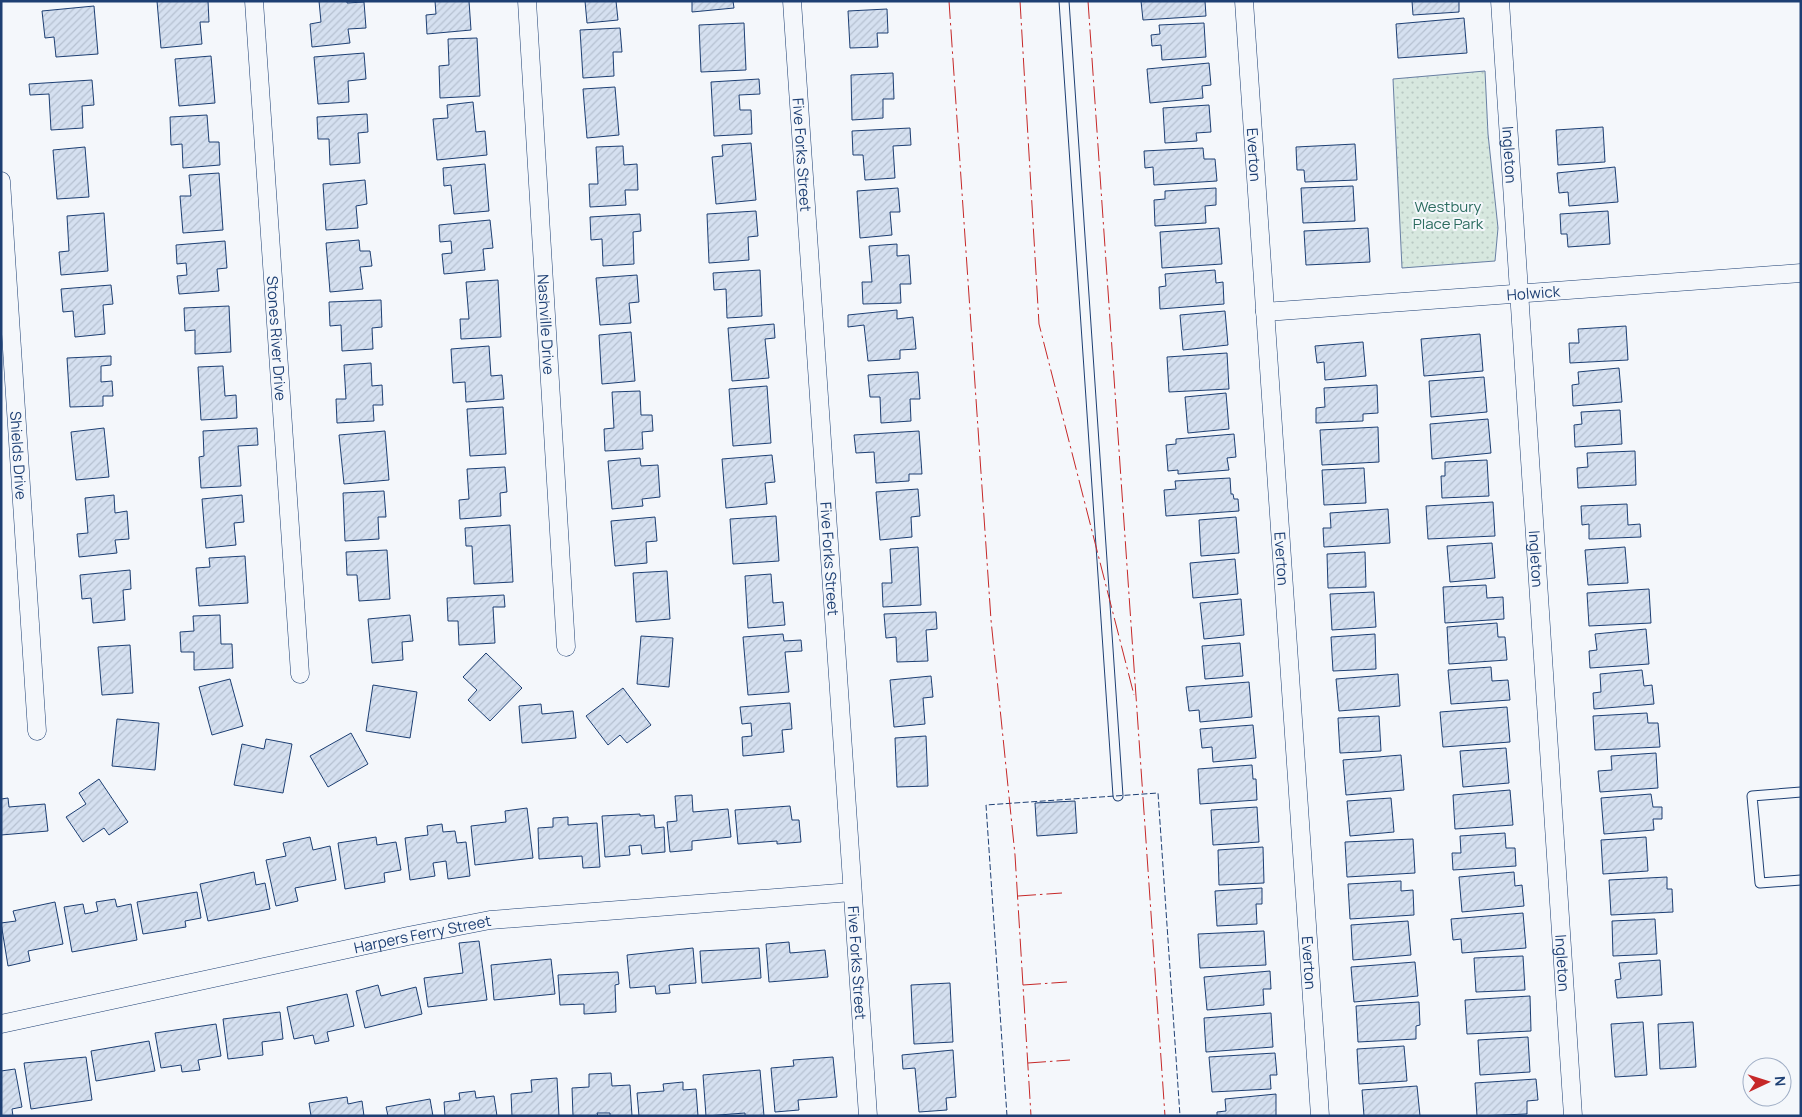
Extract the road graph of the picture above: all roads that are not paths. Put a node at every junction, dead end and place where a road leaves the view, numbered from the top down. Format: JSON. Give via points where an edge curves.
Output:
{"nodes":[{"id":1,"x":254,"y":1,"type":"edge"},
{"id":2,"x":526,"y":1,"type":"edge"},
{"id":3,"x":792,"y":1,"type":"edge"},
{"id":4,"x":1064,"y":1,"type":"edge"},
{"id":5,"x":1244,"y":1,"type":"edge"},
{"id":6,"x":1500,"y":1,"type":"edge"},
{"id":7,"x":1,"y":181,"type":"edge"},
{"id":8,"x":1801,"y":273,"type":"edge"},
{"id":9,"x":1519,"y":294,"type":"junction"},
{"id":10,"x":1266,"y":312,"type":"junction"},
{"id":11,"x":566,"y":648,"type":"dead end"},
{"id":12,"x":300,"y":674,"type":"dead end"},
{"id":13,"x":37,"y":731,"type":"dead end"},
{"id":14,"x":1801,"y":792,"type":"edge"},
{"id":15,"x":1118,"y":796,"type":"dead end"},
{"id":16,"x":1801,"y":880,"type":"edge"},
{"id":17,"x":852,"y":892,"type":"junction"},
{"id":18,"x":1,"y":1024,"type":"edge"},
{"id":19,"x":868,"y":1116,"type":"edge"},
{"id":20,"x":1320,"y":1116,"type":"edge"},
{"id":21,"x":1573,"y":1116,"type":"edge"}],
"edges":[{"from":1,"to":12,"type":"street","name":"Stones River Drive"},
{"from":2,"to":11,"type":"street","name":"Nashville Drive"},
{"from":3,"to":17,"type":"street","name":"Five Forks Street"},
{"from":4,"to":15,"type":"lane"},
{"from":5,"to":10,"type":"street","name":"Everton"},
{"from":6,"to":9,"type":"street","name":"Ingleton"},
{"from":7,"to":13,"type":"street","name":"Shields Drive"},
{"from":8,"to":9,"type":"street","name":"Holwick"},
{"from":9,"to":10,"type":"street","name":"Holwick"},
{"from":9,"to":21,"type":"street","name":"Ingleton"},
{"from":10,"to":20,"type":"street","name":"Everton"},
{"from":14,"to":16,"type":"lane","via":[[1752,796],[1760,883]]},
{"from":17,"to":18,"type":"street","name":"Harpers Ferry Street","via":[[490,920]]},
{"from":17,"to":19,"type":"street","name":"Five Forks Street"}]}
